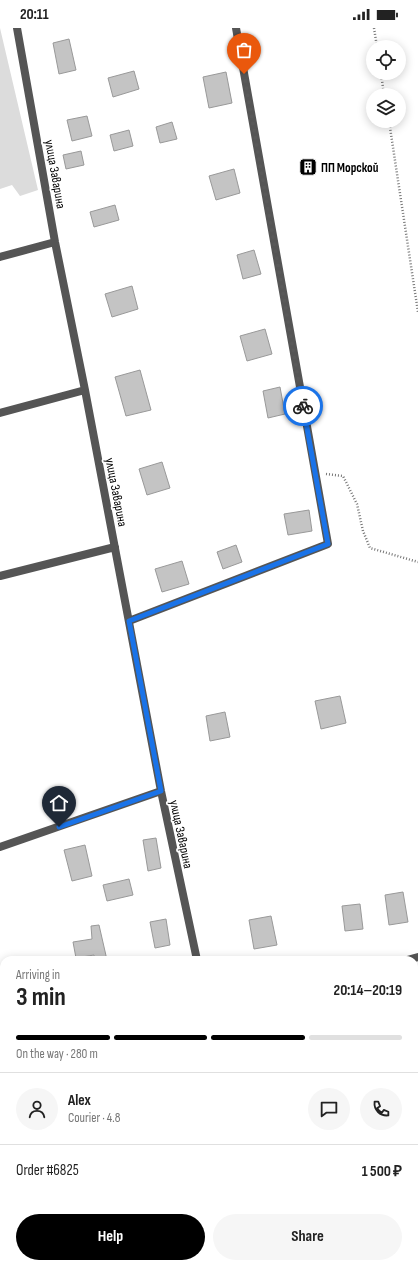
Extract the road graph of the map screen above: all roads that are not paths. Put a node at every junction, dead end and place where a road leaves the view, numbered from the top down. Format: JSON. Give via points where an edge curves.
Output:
{"nodes":[{"id":1,"x":17,"y":28,"type":"edge"},
{"id":2,"x":236,"y":28,"type":"edge"},
{"id":3,"x":56,"y":242,"type":"junction"},
{"id":4,"x":0,"y":257,"type":"edge"},
{"id":5,"x":85,"y":390,"type":"junction"},
{"id":6,"x":0,"y":413,"type":"edge"},
{"id":7,"x":115,"y":547,"type":"junction"},
{"id":8,"x":0,"y":576,"type":"edge"},
{"id":9,"x":129,"y":621,"type":"junction"},
{"id":10,"x":161,"y":791,"type":"junction"},
{"id":11,"x":0,"y":848,"type":"edge"},
{"id":12,"x":196,"y":956,"type":"edge"}],
"edges":[{"from":1,"to":3,"type":"street","name":"улица Заварина"},
{"from":2,"to":9,"type":"street","via":[[328,544]]},
{"from":3,"to":4,"type":"street"},
{"from":3,"to":5,"type":"street","name":"улица Заварина"},
{"from":5,"to":6,"type":"street"},
{"from":5,"to":7,"type":"street","name":"улица Заварина"},
{"from":7,"to":8,"type":"street"},
{"from":7,"to":9,"type":"street","name":"улица Заварина"},
{"from":9,"to":10,"type":"street","name":"улица Заварина"},
{"from":10,"to":11,"type":"street"},
{"from":10,"to":12,"type":"street","name":"улица Заварина"}]}
